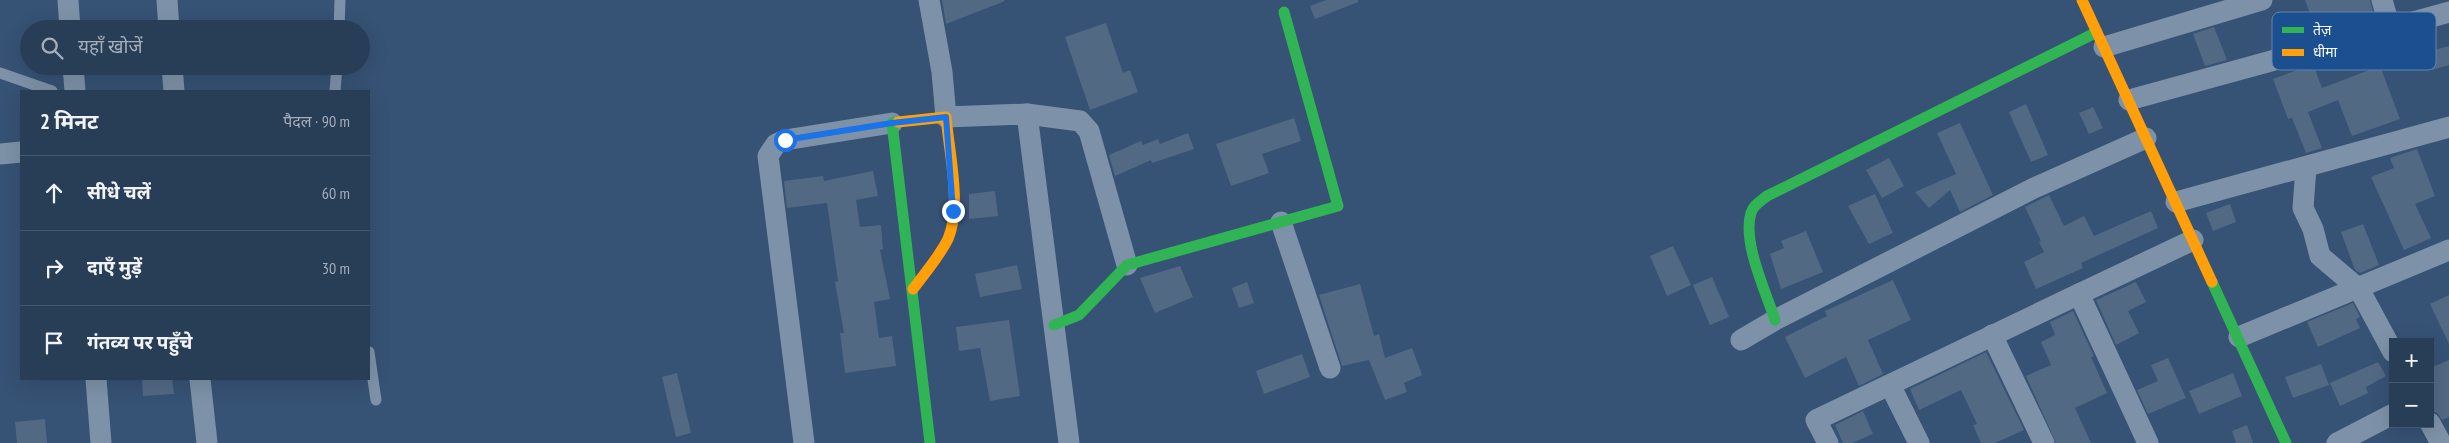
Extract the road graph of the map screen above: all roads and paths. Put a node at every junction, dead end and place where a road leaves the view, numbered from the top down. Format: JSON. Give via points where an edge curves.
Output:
{"nodes":[{"id":1,"x":68,"y":0,"type":"edge"},
{"id":2,"x":167,"y":0,"type":"edge"},
{"id":3,"x":340,"y":0,"type":"edge"},
{"id":4,"x":929,"y":0,"type":"edge"},
{"id":5,"x":2082,"y":0,"type":"edge"},
{"id":6,"x":2262,"y":0,"type":"edge"},
{"id":7,"x":1284,"y":12,"type":"dead end"},
{"id":8,"x":2449,"y":12,"type":"edge"},
{"id":9,"x":2436,"y":16,"type":"edge"},
{"id":10,"x":69,"y":20,"type":"edge"},
{"id":11,"x":169,"y":20,"type":"edge"},
{"id":12,"x":339,"y":20,"type":"edge"},
{"id":13,"x":2101,"y":40,"type":"junction"},
{"id":14,"x":2272,"y":61,"type":"edge"},
{"id":15,"x":0,"y":73,"type":"edge"},
{"id":16,"x":73,"y":75,"type":"edge"},
{"id":17,"x":173,"y":75,"type":"edge"},
{"id":18,"x":336,"y":75,"type":"edge"},
{"id":19,"x":49,"y":90,"type":"edge"},
{"id":20,"x":74,"y":90,"type":"edge"},
{"id":21,"x":174,"y":90,"type":"edge"},
{"id":22,"x":335,"y":90,"type":"edge"},
{"id":23,"x":2129,"y":100,"type":"junction"},
{"id":24,"x":1027,"y":114,"type":"junction"},
{"id":25,"x":946,"y":117,"type":"junction"},
{"id":26,"x":892,"y":123,"type":"junction"},
{"id":27,"x":2449,"y":127,"type":"edge"},
{"id":28,"x":2146,"y":138,"type":"junction"},
{"id":29,"x":20,"y":152,"type":"edge"},
{"id":30,"x":0,"y":154,"type":"edge"},
{"id":31,"x":2306,"y":167,"type":"junction"},
{"id":32,"x":2176,"y":202,"type":"junction"},
{"id":33,"x":1281,"y":222,"type":"junction"},
{"id":34,"x":2193,"y":240,"type":"junction"},
{"id":35,"x":2449,"y":250,"type":"edge"},
{"id":36,"x":1126,"y":265,"type":"junction"},
{"id":37,"x":913,"y":288,"type":"junction"},
{"id":38,"x":2359,"y":288,"type":"junction"},
{"id":39,"x":2079,"y":294,"type":"junction"},
{"id":40,"x":1775,"y":320,"type":"junction"},
{"id":41,"x":1054,"y":324,"type":"junction"},
{"id":42,"x":1992,"y":335,"type":"junction"},
{"id":43,"x":2239,"y":337,"type":"junction"},
{"id":44,"x":1741,"y":340,"type":"dead end"},
{"id":45,"x":2389,"y":344,"type":"edge"},
{"id":46,"x":370,"y":359,"type":"edge"},
{"id":47,"x":1330,"y":368,"type":"dead end"},
{"id":48,"x":96,"y":380,"type":"edge"},
{"id":49,"x":200,"y":380,"type":"edge"},
{"id":50,"x":1890,"y":384,"type":"junction"},
{"id":51,"x":376,"y":400,"type":"dead end"},
{"id":52,"x":2389,"y":416,"type":"edge"},
{"id":53,"x":2433,"y":428,"type":"edge"},
{"id":54,"x":101,"y":443,"type":"edge"},
{"id":55,"x":206,"y":443,"type":"edge"},
{"id":56,"x":804,"y":443,"type":"edge"},
{"id":57,"x":930,"y":443,"type":"edge"},
{"id":58,"x":1069,"y":443,"type":"edge"},
{"id":59,"x":1828,"y":443,"type":"edge"},
{"id":60,"x":1919,"y":443,"type":"edge"},
{"id":61,"x":2044,"y":443,"type":"edge"},
{"id":62,"x":2148,"y":443,"type":"edge"},
{"id":63,"x":2286,"y":443,"type":"edge"},
{"id":64,"x":2337,"y":443,"type":"edge"},
{"id":65,"x":2441,"y":443,"type":"edge"}],
"edges":[{"from":1,"to":10,"type":"street"},
{"from":2,"to":11,"type":"street"},
{"from":3,"to":12,"type":"lane"},
{"from":4,"to":25,"type":"street","via":[[942,72]]},
{"from":5,"to":13,"type":"street"},
{"from":6,"to":13,"type":"street"},
{"from":7,"to":33,"type":"street","via":[[1338,206]]},
{"from":8,"to":9,"type":"street"},
{"from":13,"to":23,"type":"street"},
{"from":13,"to":40,"type":"street","via":[[1767,196],[1756,205],[1751,212],[1748,235]]},
{"from":14,"to":23,"type":"street"},
{"from":15,"to":19,"type":"lane"},
{"from":16,"to":20,"type":"street"},
{"from":17,"to":21,"type":"street"},
{"from":18,"to":22,"type":"lane"},
{"from":23,"to":28,"type":"street"},
{"from":24,"to":25,"type":"street"},
{"from":24,"to":36,"type":"street","via":[[1080,121],[1089,130]]},
{"from":24,"to":41,"type":"street"},
{"from":25,"to":26,"type":"street"},
{"from":25,"to":37,"type":"street","via":[[952,227],[942,250]]},
{"from":26,"to":37,"type":"street"},
{"from":26,"to":56,"type":"street","via":[[785,140],[776,144],[768,156]]},
{"from":27,"to":31,"type":"street"},
{"from":28,"to":32,"type":"street"},
{"from":28,"to":40,"type":"street","via":[[2032,189]]},
{"from":29,"to":30,"type":"street"},
{"from":31,"to":32,"type":"street"},
{"from":31,"to":38,"type":"street","via":[[2303,208],[2320,256]]},
{"from":32,"to":34,"type":"street"},
{"from":33,"to":36,"type":"street"},
{"from":33,"to":47,"type":"street"},
{"from":34,"to":39,"type":"street"},
{"from":34,"to":43,"type":"street"},
{"from":35,"to":38,"type":"street"},
{"from":36,"to":41,"type":"street","via":[[1080,316]]},
{"from":37,"to":57,"type":"street"},
{"from":38,"to":43,"type":"street"},
{"from":38,"to":45,"type":"street"},
{"from":39,"to":42,"type":"street"},
{"from":39,"to":62,"type":"street"},
{"from":40,"to":44,"type":"street"},
{"from":41,"to":58,"type":"street"},
{"from":42,"to":50,"type":"street"},
{"from":42,"to":61,"type":"street"},
{"from":43,"to":63,"type":"street"},
{"from":46,"to":51,"type":"lane"},
{"from":48,"to":54,"type":"street"},
{"from":49,"to":55,"type":"street"},
{"from":50,"to":59,"type":"street","via":[[1816,420]]},
{"from":50,"to":60,"type":"street"},
{"from":52,"to":64,"type":"street"},
{"from":53,"to":65,"type":"street"}]}
